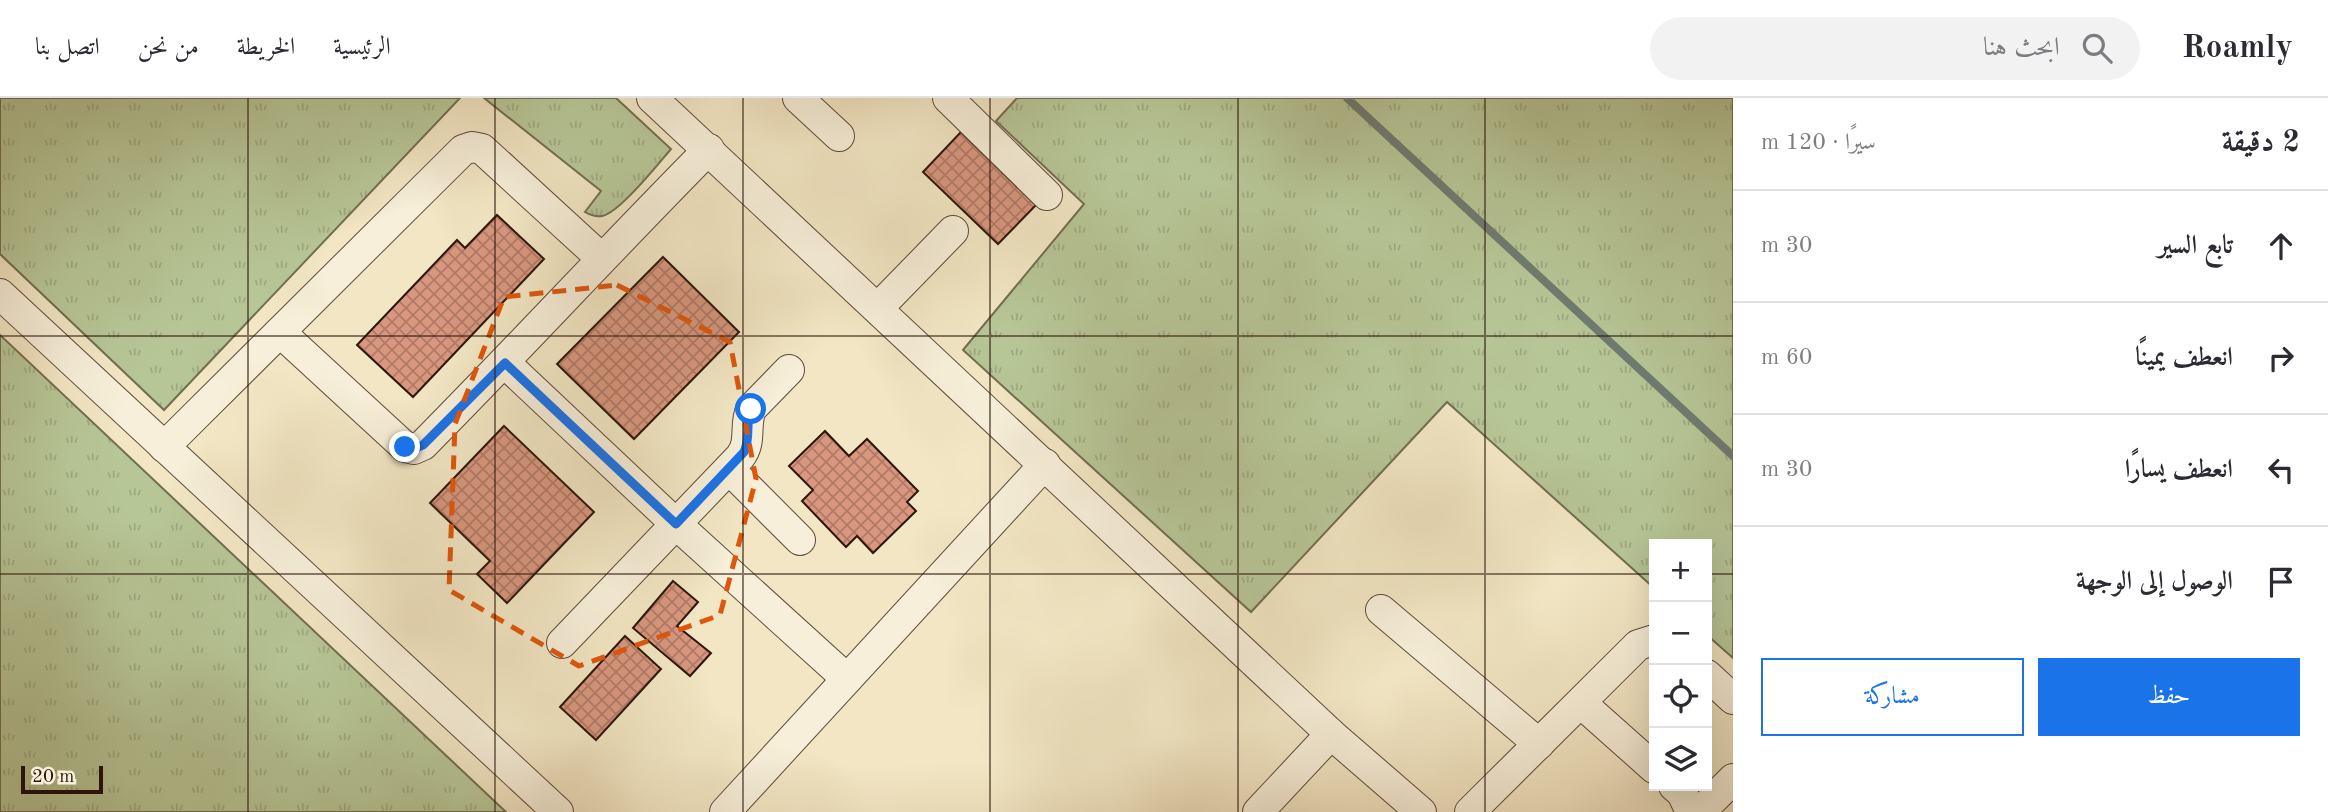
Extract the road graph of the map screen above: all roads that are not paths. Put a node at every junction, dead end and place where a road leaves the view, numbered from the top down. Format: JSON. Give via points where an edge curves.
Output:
{"nodes":[{"id":1,"x":652,"y":98,"type":"edge"},
{"id":2,"x":798,"y":98,"type":"edge"},
{"id":3,"x":948,"y":98,"type":"edge"},
{"id":4,"x":839,"y":136,"type":"dead end"},
{"id":5,"x":709,"y":149,"type":"junction"},
{"id":6,"x":1047,"y":195,"type":"dead end"},
{"id":7,"x":953,"y":231,"type":"dead end"},
{"id":8,"x":601,"y":258,"type":"junction"},
{"id":9,"x":0,"y":293,"type":"edge"},
{"id":10,"x":878,"y":308,"type":"junction"},
{"id":11,"x":280,"y":332,"type":"junction"},
{"id":12,"x":505,"y":363,"type":"junction"},
{"id":13,"x":789,"y":370,"type":"dead end"},
{"id":14,"x":164,"y":447,"type":"junction"},
{"id":15,"x":1045,"y":464,"type":"junction"},
{"id":16,"x":729,"y":469,"type":"junction"},
{"id":17,"x":676,"y":524,"type":"junction"},
{"id":18,"x":800,"y":540,"type":"dead end"},
{"id":19,"x":1381,"y":610,"type":"dead end"},
{"id":20,"x":1649,"y":642,"type":"edge"},
{"id":21,"x":562,"y":643,"type":"dead end"},
{"id":22,"x":846,"y":679,"type":"junction"},
{"id":23,"x":1712,"y":680,"type":"edge"},
{"id":24,"x":1733,"y":699,"type":"edge"},
{"id":25,"x":1581,"y":703,"type":"junction"},
{"id":26,"x":1331,"y":734,"type":"junction"},
{"id":27,"x":1539,"y":744,"type":"junction"},
{"id":28,"x":1649,"y":764,"type":"edge"},
{"id":29,"x":1733,"y":779,"type":"edge"},
{"id":30,"x":1680,"y":791,"type":"edge"},
{"id":31,"x":558,"y":812,"type":"edge"},
{"id":32,"x":725,"y":812,"type":"edge"},
{"id":33,"x":1258,"y":812,"type":"edge"},
{"id":34,"x":1421,"y":812,"type":"edge"},
{"id":35,"x":1471,"y":812,"type":"edge"},
{"id":36,"x":1691,"y":812,"type":"edge"},
{"id":37,"x":1700,"y":812,"type":"edge"}],
"edges":[{"from":1,"to":5,"type":"lane"},
{"from":2,"to":4,"type":"lane"},
{"from":3,"to":6,"type":"lane"},
{"from":5,"to":8,"type":"lane"},
{"from":5,"to":10,"type":"lane"},
{"from":7,"to":10,"type":"lane"},
{"from":8,"to":11,"type":"lane","via":[[482,149],[463,150]]},
{"from":8,"to":12,"type":"lane"},
{"from":9,"to":14,"type":"lane"},
{"from":10,"to":15,"type":"lane"},
{"from":11,"to":12,"type":"lane","via":[[398,441],[414,449]]},
{"from":11,"to":14,"type":"lane"},
{"from":12,"to":17,"type":"lane"},
{"from":13,"to":16,"type":"lane","via":[[751,409],[747,446]]},
{"from":14,"to":31,"type":"lane"},
{"from":15,"to":22,"type":"lane"},
{"from":15,"to":26,"type":"lane"},
{"from":16,"to":17,"type":"lane"},
{"from":16,"to":18,"type":"lane"},
{"from":17,"to":21,"type":"lane"},
{"from":17,"to":22,"type":"lane"},
{"from":19,"to":27,"type":"lane"},
{"from":20,"to":25,"type":"lane","via":[[1638,645]]},
{"from":22,"to":32,"type":"lane"},
{"from":23,"to":24,"type":"lane"},
{"from":25,"to":27,"type":"lane"},
{"from":25,"to":28,"type":"lane"},
{"from":26,"to":33,"type":"lane"},
{"from":26,"to":34,"type":"lane"},
{"from":27,"to":35,"type":"lane"},
{"from":29,"to":37,"type":"lane"},
{"from":30,"to":36,"type":"lane"}]}
